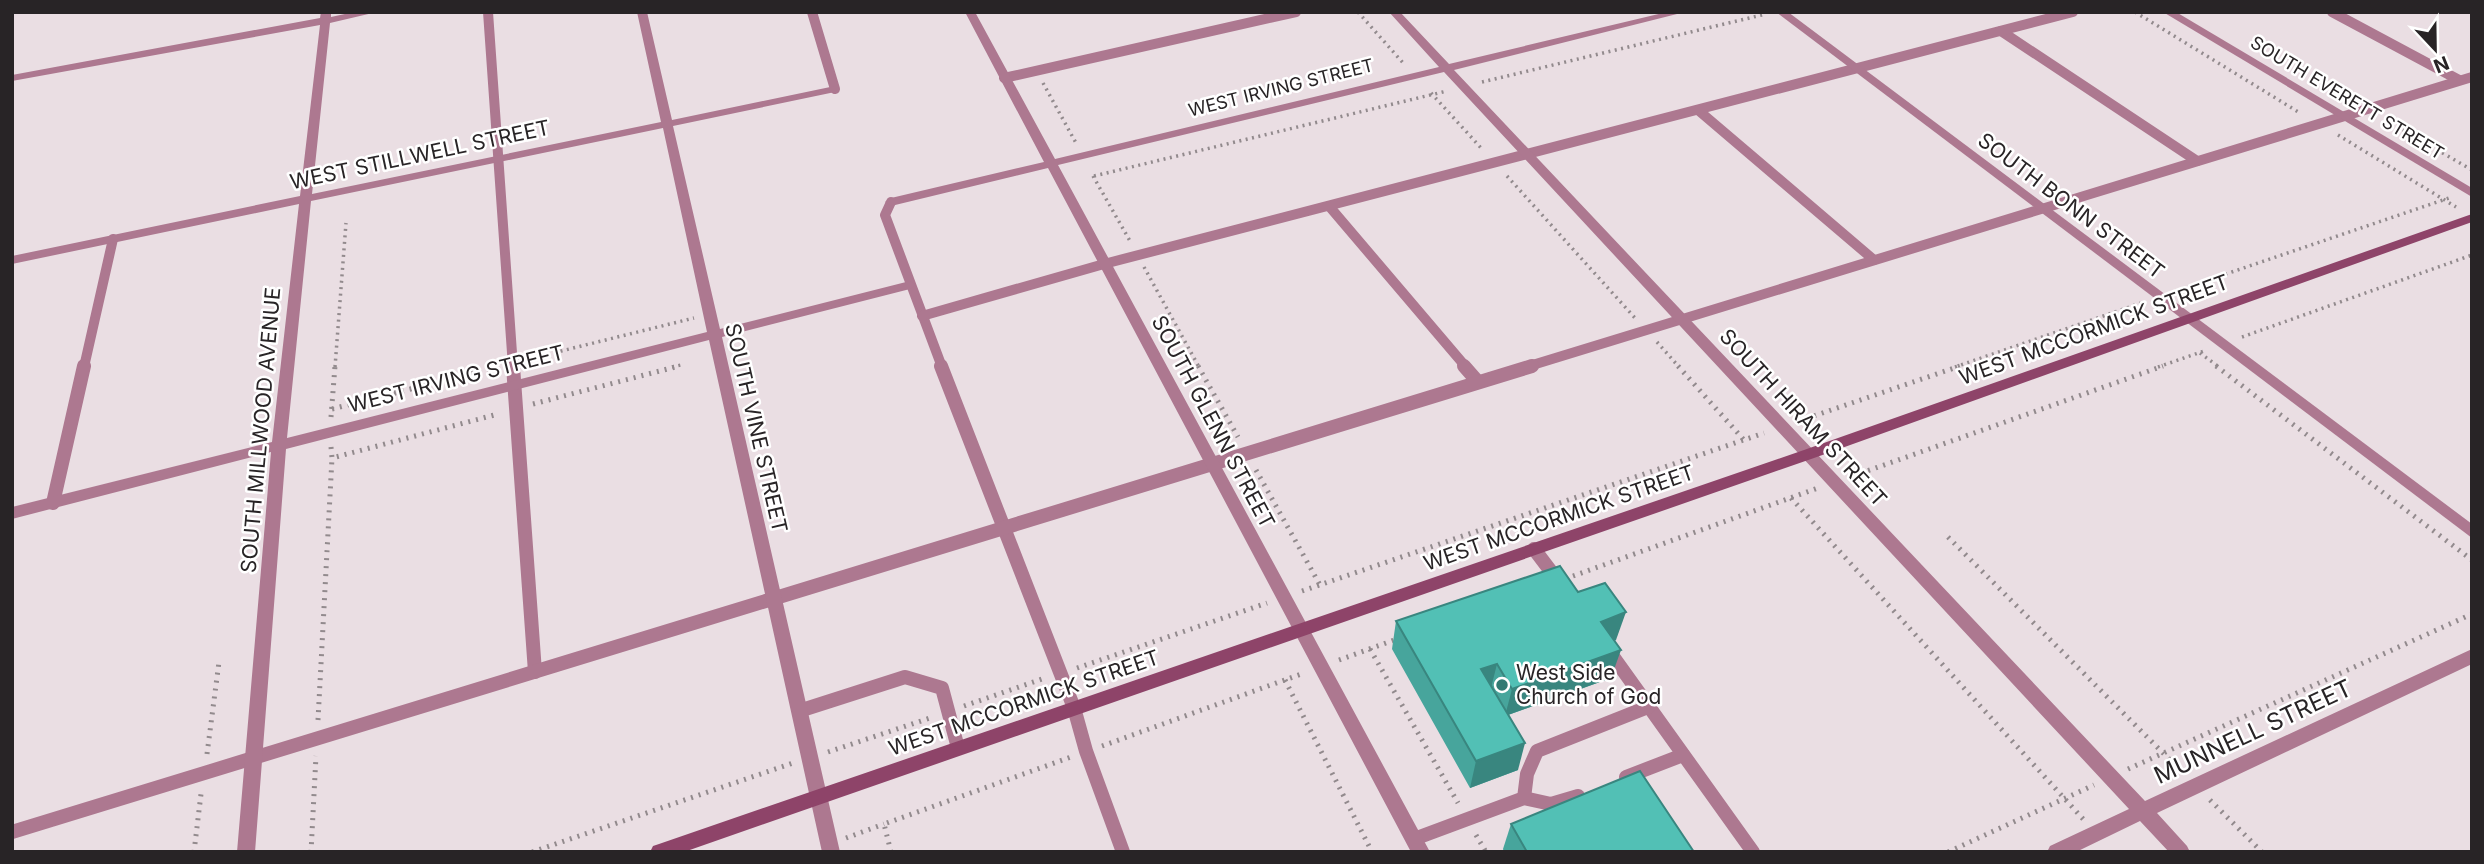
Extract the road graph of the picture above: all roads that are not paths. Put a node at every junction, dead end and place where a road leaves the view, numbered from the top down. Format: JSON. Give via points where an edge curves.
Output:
{"nodes":[{"id":1,"x":372,"y":12,"type":"edge"},
{"id":2,"x":488,"y":12,"type":"edge"},
{"id":3,"x":642,"y":12,"type":"edge"},
{"id":4,"x":812,"y":12,"type":"edge"},
{"id":5,"x":970,"y":12,"type":"edge"},
{"id":6,"x":1296,"y":12,"type":"edge"},
{"id":7,"x":1394,"y":12,"type":"edge"},
{"id":8,"x":1680,"y":12,"type":"edge"},
{"id":9,"x":1781,"y":12,"type":"edge"},
{"id":10,"x":2073,"y":12,"type":"edge"},
{"id":11,"x":2168,"y":12,"type":"edge"},
{"id":12,"x":2332,"y":12,"type":"edge"},
{"id":13,"x":326,"y":16,"type":"edge"},
{"id":14,"x":2001,"y":31,"type":"junction"},
{"id":15,"x":1446,"y":68,"type":"junction"},
{"id":16,"x":1856,"y":69,"type":"junction"},
{"id":17,"x":12,"y":78,"type":"edge"},
{"id":18,"x":1004,"y":78,"type":"junction"},
{"id":19,"x":2466,"y":79,"type":"edge"},
{"id":20,"x":835,"y":89,"type":"joint"},
{"id":21,"x":1698,"y":110,"type":"junction"},
{"id":22,"x":2343,"y":116,"type":"junction"},
{"id":23,"x":666,"y":123,"type":"junction"},
{"id":24,"x":1527,"y":154,"type":"junction"},
{"id":25,"x":498,"y":158,"type":"junction"},
{"id":26,"x":2197,"y":161,"type":"junction"},
{"id":27,"x":1050,"y":164,"type":"junction"},
{"id":28,"x":2470,"y":192,"type":"edge"},
{"id":29,"x":305,"y":199,"type":"junction"},
{"id":30,"x":891,"y":202,"type":"joint"},
{"id":31,"x":1329,"y":206,"type":"junction"},
{"id":32,"x":2043,"y":208,"type":"junction"},
{"id":33,"x":2472,"y":218,"type":"edge"},
{"id":34,"x":113,"y":239,"type":"junction"},
{"id":35,"x":12,"y":260,"type":"edge"},
{"id":36,"x":1874,"y":260,"type":"junction"},
{"id":37,"x":1104,"y":264,"type":"junction"},
{"id":38,"x":910,"y":285,"type":"junction"},
{"id":39,"x":922,"y":316,"type":"junction"},
{"id":40,"x":2190,"y":318,"type":"junction"},
{"id":41,"x":1682,"y":319,"type":"junction"},
{"id":42,"x":713,"y":335,"type":"junction"},
{"id":43,"x":1478,"y":382,"type":"junction"},
{"id":44,"x":514,"y":386,"type":"junction"},
{"id":45,"x":279,"y":446,"type":"junction"},
{"id":46,"x":1809,"y":454,"type":"junction"},
{"id":47,"x":1212,"y":464,"type":"junction"},
{"id":48,"x":52,"y":503,"type":"junction"},
{"id":49,"x":12,"y":513,"type":"edge"},
{"id":50,"x":1004,"y":528,"type":"junction"},
{"id":51,"x":2472,"y":532,"type":"edge"},
{"id":52,"x":1534,"y":548,"type":"junction"},
{"id":53,"x":774,"y":598,"type":"junction"},
{"id":54,"x":1571,"y":598,"type":"edge"},
{"id":55,"x":1300,"y":629,"type":"junction"},
{"id":56,"x":1605,"y":645,"type":"edge"},
{"id":57,"x":2472,"y":656,"type":"edge"},
{"id":58,"x":535,"y":672,"type":"junction"},
{"id":59,"x":1648,"y":707,"type":"junction"},
{"id":60,"x":1074,"y":708,"type":"junction"},
{"id":61,"x":799,"y":711,"type":"junction"},
{"id":62,"x":958,"y":748,"type":"junction"},
{"id":63,"x":1683,"y":755,"type":"junction"},
{"id":64,"x":254,"y":758,"type":"junction"},
{"id":65,"x":1606,"y":785,"type":"edge"},
{"id":66,"x":819,"y":796,"type":"junction"},
{"id":67,"x":1578,"y":796,"type":"edge"},
{"id":68,"x":1524,"y":798,"type":"junction"},
{"id":69,"x":2143,"y":811,"type":"junction"},
{"id":70,"x":12,"y":832,"type":"edge"},
{"id":71,"x":1418,"y":845,"type":"edge"},
{"id":72,"x":246,"y":852,"type":"edge"},
{"id":73,"x":659,"y":852,"type":"edge"},
{"id":74,"x":831,"y":852,"type":"edge"},
{"id":75,"x":1123,"y":852,"type":"edge"},
{"id":76,"x":1753,"y":852,"type":"edge"},
{"id":77,"x":2056,"y":852,"type":"edge"},
{"id":78,"x":2181,"y":852,"type":"edge"}],
"edges":[{"from":1,"to":13,"type":"street"},
{"from":2,"to":25,"type":"lane"},
{"from":3,"to":23,"type":"street","name":"SOUTH VINE STREET"},
{"from":4,"to":20,"type":"lane"},
{"from":5,"to":18,"type":"street","name":"SOUTH GLENN STREET"},
{"from":6,"to":18,"type":"lane"},
{"from":7,"to":15,"type":"street","name":"SOUTH HIRAM STREET"},
{"from":8,"to":15,"type":"street","name":"WEST IRVING STREET"},
{"from":9,"to":16,"type":"street","name":"SOUTH BONN STREET"},
{"from":10,"to":14,"type":"lane"},
{"from":11,"to":22,"type":"street","name":"SOUTH EVERETT STREET"},
{"from":12,"to":19,"type":"lane"},
{"from":13,"to":17,"type":"street"},
{"from":13,"to":29,"type":"street","name":"SOUTH MILLWOOD AVENUE"},
{"from":14,"to":16,"type":"lane"},
{"from":14,"to":26,"type":"lane"},
{"from":15,"to":24,"type":"street","name":"SOUTH HIRAM STREET"},
{"from":15,"to":27,"type":"street","name":"WEST IRVING STREET"},
{"from":16,"to":21,"type":"lane"},
{"from":16,"to":32,"type":"street","name":"SOUTH BONN STREET"},
{"from":18,"to":27,"type":"street","name":"SOUTH GLENN STREET"},
{"from":19,"to":22,"type":"lane"},
{"from":20,"to":23,"type":"street","name":"WEST STILLWELL STREET"},
{"from":21,"to":24,"type":"lane"},
{"from":21,"to":36,"type":"lane"},
{"from":22,"to":26,"type":"lane"},
{"from":22,"to":28,"type":"street","name":"SOUTH EVERETT STREET"},
{"from":23,"to":25,"type":"street","name":"WEST STILLWELL STREET"},
{"from":23,"to":42,"type":"street","name":"SOUTH VINE STREET"},
{"from":24,"to":31,"type":"lane"},
{"from":24,"to":41,"type":"street","name":"SOUTH HIRAM STREET"},
{"from":25,"to":29,"type":"street","name":"WEST STILLWELL STREET"},
{"from":25,"to":44,"type":"lane"},
{"from":26,"to":32,"type":"lane"},
{"from":27,"to":30,"type":"street","name":"WEST IRVING STREET"},
{"from":27,"to":37,"type":"street","name":"SOUTH GLENN STREET"},
{"from":29,"to":34,"type":"street","name":"WEST STILLWELL STREET"},
{"from":29,"to":45,"type":"street","name":"SOUTH MILLWOOD AVENUE"},
{"from":30,"to":38,"type":"lane","via":[[885,215]]},
{"from":31,"to":37,"type":"lane"},
{"from":31,"to":43,"type":"lane"},
{"from":32,"to":36,"type":"lane"},
{"from":32,"to":40,"type":"street","name":"SOUTH BONN STREET"},
{"from":33,"to":40,"type":"street","name":"WEST MCCORMICK STREET"},
{"from":34,"to":35,"type":"street","name":"WEST STILLWELL STREET"},
{"from":34,"to":48,"type":"lane"},
{"from":36,"to":41,"type":"lane"},
{"from":37,"to":39,"type":"lane"},
{"from":37,"to":47,"type":"street","name":"SOUTH GLENN STREET"},
{"from":38,"to":39,"type":"lane"},
{"from":38,"to":42,"type":"street","name":"WEST IRVING STREET"},
{"from":39,"to":50,"type":"lane"},
{"from":40,"to":46,"type":"street","name":"WEST MCCORMICK STREET"},
{"from":40,"to":51,"type":"street","name":"SOUTH BONN STREET"},
{"from":41,"to":43,"type":"lane"},
{"from":41,"to":46,"type":"street","name":"SOUTH HIRAM STREET"},
{"from":42,"to":44,"type":"street","name":"WEST IRVING STREET"},
{"from":42,"to":53,"type":"street","name":"SOUTH VINE STREET"},
{"from":43,"to":47,"type":"lane"},
{"from":44,"to":45,"type":"street","name":"WEST IRVING STREET"},
{"from":44,"to":58,"type":"lane"},
{"from":45,"to":48,"type":"street","name":"WEST IRVING STREET"},
{"from":45,"to":64,"type":"street","name":"SOUTH MILLWOOD AVENUE"},
{"from":46,"to":52,"type":"street","name":"WEST MCCORMICK STREET"},
{"from":46,"to":69,"type":"street","name":"SOUTH HIRAM STREET"},
{"from":47,"to":50,"type":"lane"},
{"from":47,"to":55,"type":"street","name":"SOUTH GLENN STREET"},
{"from":48,"to":49,"type":"street","name":"WEST IRVING STREET"},
{"from":50,"to":53,"type":"lane"},
{"from":50,"to":60,"type":"lane"},
{"from":52,"to":54,"type":"lane"},
{"from":52,"to":55,"type":"street","name":"WEST MCCORMICK STREET"},
{"from":53,"to":58,"type":"lane"},
{"from":53,"to":61,"type":"street","name":"SOUTH VINE STREET"},
{"from":55,"to":60,"type":"street","name":"WEST MCCORMICK STREET"},
{"from":55,"to":71,"type":"street","name":"SOUTH GLENN STREET"},
{"from":56,"to":59,"type":"lane"},
{"from":57,"to":69,"type":"street","name":"MUNNELL STREET"},
{"from":58,"to":64,"type":"lane"},
{"from":59,"to":63,"type":"lane"},
{"from":59,"to":68,"type":"lane","via":[[1537,751],[1527,774]]},
{"from":60,"to":62,"type":"street","name":"WEST MCCORMICK STREET"},
{"from":60,"to":75,"type":"lane"},
{"from":61,"to":62,"type":"lane","via":[[905,677],[942,688]]},
{"from":61,"to":66,"type":"street","name":"SOUTH VINE STREET"},
{"from":62,"to":66,"type":"street","name":"WEST MCCORMICK STREET"},
{"from":63,"to":65,"type":"lane"},
{"from":63,"to":76,"type":"lane"},
{"from":64,"to":70,"type":"lane"},
{"from":64,"to":72,"type":"street","name":"SOUTH MILLWOOD AVENUE"},
{"from":66,"to":73,"type":"street","name":"WEST MCCORMICK STREET"},
{"from":66,"to":74,"type":"street","name":"SOUTH VINE STREET"},
{"from":67,"to":68,"type":"lane","via":[[1551,804]]},
{"from":68,"to":71,"type":"lane","via":[[1468,819]]},
{"from":69,"to":77,"type":"street","name":"MUNNELL STREET"},
{"from":69,"to":78,"type":"street","name":"SOUTH HIRAM STREET"}]}
